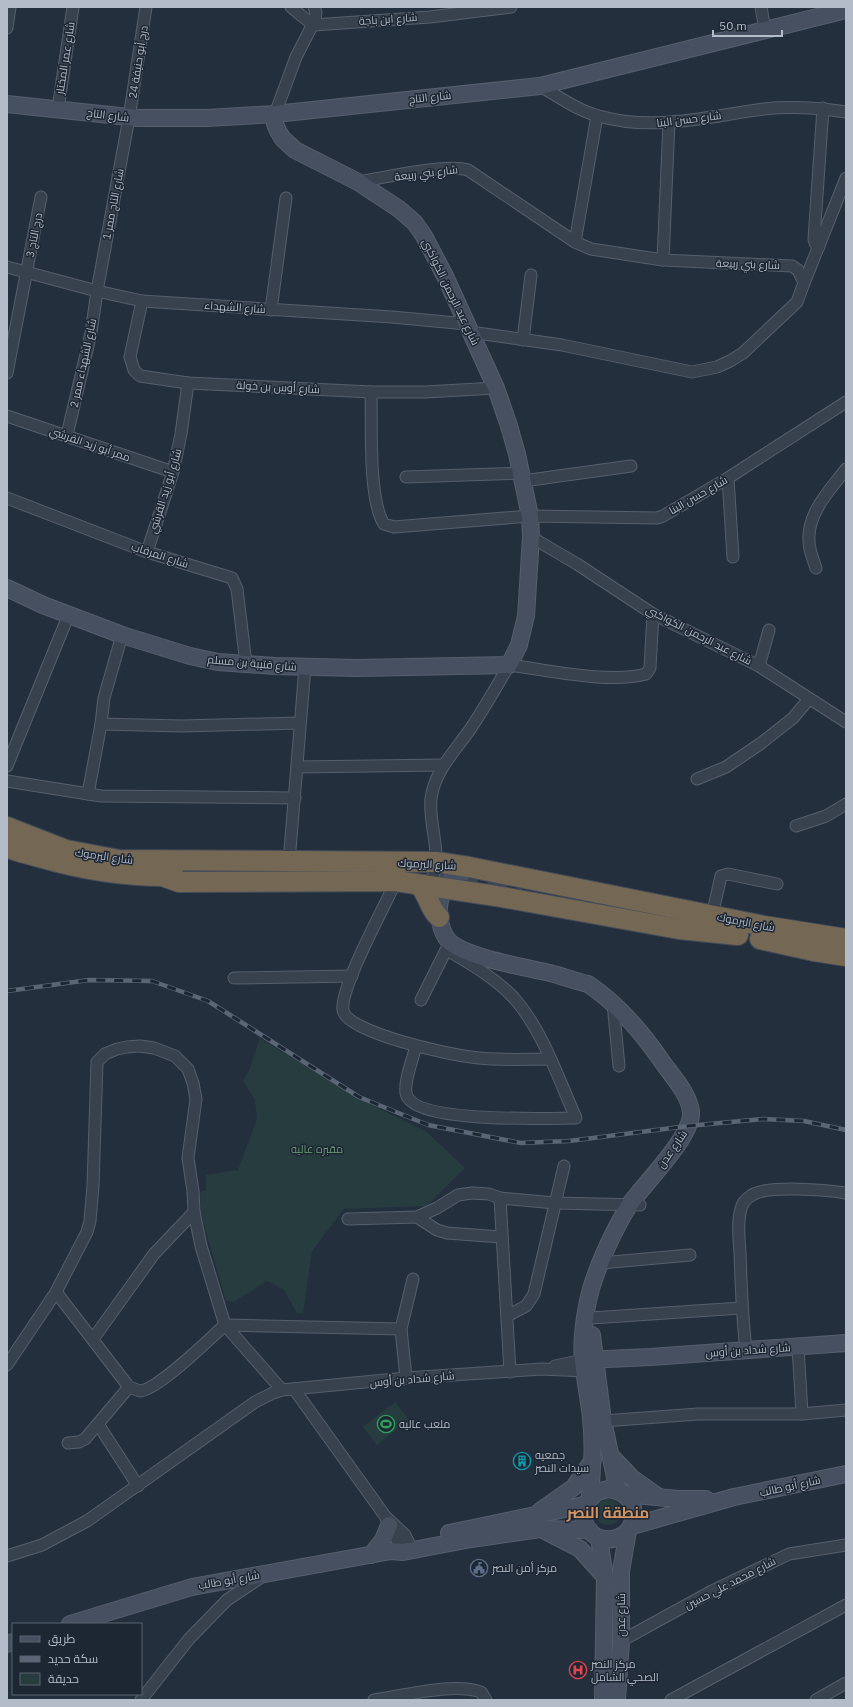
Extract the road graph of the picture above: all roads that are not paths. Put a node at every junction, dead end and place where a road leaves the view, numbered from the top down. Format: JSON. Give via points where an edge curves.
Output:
{"nodes":[{"id":1,"x":10,"y":7,"type":"edge"},
{"id":2,"x":73,"y":7,"type":"edge"},
{"id":3,"x":146,"y":7,"type":"edge"},
{"id":4,"x":291,"y":7,"type":"edge"},
{"id":5,"x":314,"y":7,"type":"edge"},
{"id":6,"x":511,"y":7,"type":"edge"},
{"id":7,"x":761,"y":7,"type":"edge"},
{"id":8,"x":846,"y":10,"type":"edge"},
{"id":9,"x":313,"y":25,"type":"junction"},
{"id":10,"x":7,"y":28,"type":"edge"},
{"id":11,"x":765,"y":30,"type":"junction"},
{"id":12,"x":540,"y":86,"type":"junction"},
{"id":13,"x":7,"y":104,"type":"edge"},
{"id":14,"x":823,"y":108,"type":"junction"},
{"id":15,"x":58,"y":109,"type":"junction"},
{"id":16,"x":846,"y":112,"type":"edge"},
{"id":17,"x":275,"y":114,"type":"junction"},
{"id":18,"x":597,"y":116,"type":"junction"},
{"id":19,"x":129,"y":118,"type":"junction"},
{"id":20,"x":668,"y":122,"type":"junction"},
{"id":21,"x":846,"y":178,"type":"edge"},
{"id":22,"x":358,"y":182,"type":"junction"},
{"id":23,"x":41,"y":197,"type":"dead end"},
{"id":24,"x":286,"y":198,"type":"dead end"},
{"id":25,"x":575,"y":242,"type":"junction"},
{"id":26,"x":819,"y":247,"type":"junction"},
{"id":27,"x":663,"y":260,"type":"junction"},
{"id":28,"x":7,"y":267,"type":"edge"},
{"id":29,"x":27,"y":273,"type":"junction"},
{"id":30,"x":531,"y":275,"type":"dead end"},
{"id":31,"x":804,"y":283,"type":"junction"},
{"id":32,"x":97,"y":291,"type":"junction"},
{"id":33,"x":142,"y":301,"type":"junction"},
{"id":34,"x":271,"y":310,"type":"junction"},
{"id":35,"x":469,"y":328,"type":"junction"},
{"id":36,"x":523,"y":340,"type":"junction"},
{"id":37,"x":7,"y":373,"type":"edge"},
{"id":38,"x":188,"y":383,"type":"junction"},
{"id":39,"x":496,"y":388,"type":"junction"},
{"id":40,"x":372,"y":392,"type":"junction"},
{"id":41,"x":846,"y":402,"type":"edge"},
{"id":42,"x":7,"y":416,"type":"edge"},
{"id":43,"x":67,"y":436,"type":"junction"},
{"id":44,"x":631,"y":466,"type":"dead end"},
{"id":45,"x":846,"y":469,"type":"edge"},
{"id":46,"x":173,"y":472,"type":"junction"},
{"id":47,"x":406,"y":477,"type":"dead end"},
{"id":48,"x":522,"y":477,"type":"junction"},
{"id":49,"x":728,"y":478,"type":"junction"},
{"id":50,"x":7,"y":498,"type":"edge"},
{"id":51,"x":530,"y":516,"type":"junction"},
{"id":52,"x":531,"y":537,"type":"junction"},
{"id":53,"x":147,"y":552,"type":"junction"},
{"id":54,"x":733,"y":557,"type":"dead end"},
{"id":55,"x":816,"y":568,"type":"dead end"},
{"id":56,"x":8,"y":590,"type":"edge"},
{"id":57,"x":69,"y":614,"type":"junction"},
{"id":58,"x":653,"y":614,"type":"junction"},
{"id":59,"x":769,"y":630,"type":"dead end"},
{"id":60,"x":122,"y":635,"type":"junction"},
{"id":61,"x":246,"y":664,"type":"junction"},
{"id":62,"x":509,"y":665,"type":"junction"},
{"id":63,"x":759,"y":666,"type":"junction"},
{"id":64,"x":305,"y":667,"type":"junction"},
{"id":65,"x":809,"y":699,"type":"junction"},
{"id":66,"x":846,"y":722,"type":"edge"},
{"id":67,"x":300,"y":723,"type":"junction"},
{"id":68,"x":101,"y":724,"type":"junction"},
{"id":69,"x":444,"y":764,"type":"junction"},
{"id":70,"x":7,"y":766,"type":"edge"},
{"id":71,"x":297,"y":767,"type":"junction"},
{"id":72,"x":697,"y":779,"type":"dead end"},
{"id":73,"x":7,"y":780,"type":"edge"},
{"id":74,"x":88,"y":794,"type":"junction"},
{"id":75,"x":295,"y":798,"type":"junction"},
{"id":76,"x":846,"y":804,"type":"edge"},
{"id":77,"x":796,"y":826,"type":"dead end"},
{"id":78,"x":7,"y":827,"type":"edge"},
{"id":79,"x":8,"y":849,"type":"edge"},
{"id":80,"x":288,"y":862,"type":"junction"},
{"id":81,"x":502,"y":872,"type":"junction"},
{"id":82,"x":162,"y":876,"type":"junction"},
{"id":83,"x":396,"y":881,"type":"junction"},
{"id":84,"x":436,"y":881,"type":"junction"},
{"id":85,"x":777,"y":884,"type":"dead end"},
{"id":86,"x":521,"y":890,"type":"tunnel mouth"},
{"id":87,"x":496,"y":896,"type":"junction"},
{"id":88,"x":712,"y":916,"type":"junction"},
{"id":89,"x":439,"y":917,"type":"joint"},
{"id":90,"x":738,"y":935,"type":"junction"},
{"id":91,"x":846,"y":939,"type":"edge"},
{"id":92,"x":450,"y":943,"type":"junction"},
{"id":93,"x":846,"y":956,"type":"edge"},
{"id":94,"x":352,"y":976,"type":"junction"},
{"id":95,"x":234,"y":978,"type":"dead end"},
{"id":96,"x":421,"y":1000,"type":"dead end"},
{"id":97,"x":613,"y":1003,"type":"junction"},
{"id":98,"x":416,"y":1046,"type":"junction"},
{"id":99,"x":550,"y":1059,"type":"junction"},
{"id":100,"x":619,"y":1066,"type":"dead end"},
{"id":101,"x":564,"y":1166,"type":"dead end"},
{"id":102,"x":846,"y":1193,"type":"edge"},
{"id":103,"x":500,"y":1198,"type":"junction"},
{"id":104,"x":555,"y":1203,"type":"junction"},
{"id":105,"x":635,"y":1205,"type":"junction"},
{"id":106,"x":194,"y":1212,"type":"junction"},
{"id":107,"x":417,"y":1217,"type":"junction"},
{"id":108,"x":348,"y":1219,"type":"dead end"},
{"id":109,"x":501,"y":1237,"type":"junction"},
{"id":110,"x":690,"y":1255,"type":"dead end"},
{"id":111,"x":604,"y":1262,"type":"junction"},
{"id":112,"x":413,"y":1278,"type":"dead end"},
{"id":113,"x":56,"y":1292,"type":"junction"},
{"id":114,"x":741,"y":1308,"type":"junction"},
{"id":115,"x":507,"y":1316,"type":"junction"},
{"id":116,"x":591,"y":1318,"type":"junction"},
{"id":117,"x":225,"y":1325,"type":"junction"},
{"id":118,"x":401,"y":1329,"type":"junction"},
{"id":119,"x":93,"y":1339,"type":"junction"},
{"id":120,"x":846,"y":1343,"type":"edge"},
{"id":121,"x":798,"y":1346,"type":"junction"},
{"id":122,"x":746,"y":1349,"type":"junction"},
{"id":123,"x":7,"y":1365,"type":"edge"},
{"id":124,"x":590,"y":1365,"type":"junction"},
{"id":125,"x":510,"y":1372,"type":"junction"},
{"id":126,"x":406,"y":1378,"type":"junction"},
{"id":127,"x":129,"y":1387,"type":"junction"},
{"id":128,"x":294,"y":1389,"type":"junction"},
{"id":129,"x":282,"y":1390,"type":"junction"},
{"id":130,"x":846,"y":1410,"type":"edge"},
{"id":131,"x":802,"y":1414,"type":"junction"},
{"id":132,"x":602,"y":1421,"type":"junction"},
{"id":133,"x":98,"y":1424,"type":"junction"},
{"id":134,"x":68,"y":1443,"type":"dead end"},
{"id":135,"x":611,"y":1456,"type":"junction"},
{"id":136,"x":593,"y":1460,"type":"junction"},
{"id":137,"x":846,"y":1474,"type":"edge"},
{"id":138,"x":138,"y":1486,"type":"junction"},
{"id":139,"x":621,"y":1492,"type":"junction"},
{"id":140,"x":659,"y":1497,"type":"junction"},
{"id":141,"x":734,"y":1497,"type":"junction"},
{"id":142,"x":587,"y":1501,"type":"junction"},
{"id":143,"x":656,"y":1519,"type":"junction"},
{"id":144,"x":387,"y":1520,"type":"junction"},
{"id":145,"x":538,"y":1521,"type":"junction"},
{"id":146,"x":630,"y":1528,"type":"junction"},
{"id":147,"x":594,"y":1534,"type":"junction"},
{"id":148,"x":846,"y":1545,"type":"edge"},
{"id":149,"x":403,"y":1548,"type":"junction"},
{"id":150,"x":371,"y":1555,"type":"junction"},
{"id":151,"x":7,"y":1556,"type":"edge"},
{"id":152,"x":621,"y":1571,"type":"junction"},
{"id":153,"x":267,"y":1574,"type":"junction"},
{"id":154,"x":605,"y":1577,"type":"junction"},
{"id":155,"x":846,"y":1605,"type":"edge"},
{"id":156,"x":73,"y":1623,"type":"edge"},
{"id":157,"x":621,"y":1641,"type":"junction"},
{"id":158,"x":846,"y":1683,"type":"edge"},
{"id":159,"x":141,"y":1700,"type":"edge"},
{"id":160,"x":374,"y":1700,"type":"edge"},
{"id":161,"x":486,"y":1700,"type":"edge"},
{"id":162,"x":603,"y":1700,"type":"edge"},
{"id":163,"x":617,"y":1700,"type":"edge"},
{"id":164,"x":671,"y":1700,"type":"edge"},
{"id":165,"x":816,"y":1700,"type":"edge"}],
"edges":[{"from":1,"to":10,"type":"street"},
{"from":2,"to":15,"type":"street","name":"شارع عمر المختار"},
{"from":3,"to":19,"type":"street","name":"درج أبو حنيفة 24"},
{"from":4,"to":9,"type":"street"},
{"from":5,"to":9,"type":"street","via":[[316,16]]},
{"from":6,"to":9,"type":"street","name":"شارع ابن باجة","via":[[437,16]]},
{"from":7,"to":11,"type":"street"},
{"from":8,"to":11,"type":"street","name":"شارع التاج"},
{"from":9,"to":17,"type":"street","via":[[296,57]]},
{"from":11,"to":12,"type":"street","name":"شارع التاج"},
{"from":12,"to":17,"type":"street","name":"شارع التاج"},
{"from":12,"to":18,"type":"street","name":"شارع حسن البنا"},
{"from":13,"to":15,"type":"street","name":"شارع التاج"},
{"from":14,"to":16,"type":"street","name":"شارع حسن البنا"},
{"from":14,"to":20,"type":"street","name":"شارع حسن البنا","via":[[766,109]]},
{"from":14,"to":26,"type":"street","via":[[814,239]]},
{"from":15,"to":19,"type":"street","name":"شارع التاج"},
{"from":17,"to":19,"type":"street","name":"شارع التاج","via":[[207,118]]},
{"from":17,"to":22,"type":"street","name":"شارع عبد الرحمن الكواكبي","via":[[278,131],[295,150]]},
{"from":18,"to":20,"type":"street","name":"شارع حسن البنا","via":[[644,124]]},
{"from":18,"to":25,"type":"street"},
{"from":19,"to":32,"type":"street","name":"شارع التاج ممر 1"},
{"from":20,"to":27,"type":"street"},
{"from":21,"to":26,"type":"street"},
{"from":22,"to":25,"type":"street","name":"شارع بني ربيعة","via":[[446,168],[464,168]]},
{"from":22,"to":35,"type":"street","name":"شارع عبد الرحمن الكواكبي","via":[[399,209],[415,223],[445,276]]},
{"from":23,"to":29,"type":"street","name":"درج التاج 3"},
{"from":24,"to":34,"type":"street"},
{"from":25,"to":27,"type":"street","name":"شارع بني ربيعة","via":[[591,249]]},
{"from":26,"to":31,"type":"street"},
{"from":27,"to":31,"type":"street","name":"شارع بني ربيعة","via":[[792,266],[798,270]]},
{"from":28,"to":29,"type":"street","name":"شارع الشهداء"},
{"from":29,"to":32,"type":"street","name":"شارع الشهداء"},
{"from":29,"to":37,"type":"street","name":"درج التاج 3"},
{"from":30,"to":36,"type":"street"},
{"from":31,"to":36,"type":"street","via":[[797,302],[743,352],[730,361],[703,371],[692,372],[562,345]]},
{"from":32,"to":33,"type":"street","name":"شارع الشهداء"},
{"from":32,"to":43,"type":"street","name":"شارع الشهداء ممر 2","via":[[91,333]]},
{"from":33,"to":34,"type":"street","name":"شارع الشهداء"},
{"from":33,"to":38,"type":"street","name":"شارع أوس بن خولة","via":[[130,357],[134,370],[140,376]]},
{"from":34,"to":35,"type":"street","name":"شارع الشهداء","via":[[392,317]]},
{"from":35,"to":36,"type":"street"},
{"from":35,"to":39,"type":"street","name":"شارع عبد الرحمن الكواكبي"},
{"from":38,"to":40,"type":"street","name":"شارع أوس بن خولة"},
{"from":38,"to":46,"type":"street","name":"شارع أبو زيد القرشي"},
{"from":39,"to":40,"type":"street","name":"شارع أوس بن خولة"},
{"from":39,"to":48,"type":"street","name":"شارع عبد الرحمن الكواكبي","via":[[510,426]]},
{"from":40,"to":51,"type":"street","via":[[374,488],[378,512],[384,524],[394,527]]},
{"from":41,"to":49,"type":"street","name":"شارع حسن البنا"},
{"from":42,"to":43,"type":"street","name":"ممر أبو زيد القرشي"},
{"from":43,"to":46,"type":"street","name":"ممر أبو زيد القرشي"},
{"from":44,"to":48,"type":"street"},
{"from":45,"to":55,"type":"street","via":[[823,499],[811,522],[808,542]]},
{"from":46,"to":53,"type":"street","name":"شارع أبو زيد القرشي"},
{"from":47,"to":48,"type":"street"},
{"from":48,"to":51,"type":"street","name":"شارع عبد الرحمن الكواكبي"},
{"from":49,"to":51,"type":"street","name":"شارع حسن البنا","via":[[657,518]]},
{"from":49,"to":54,"type":"street"},
{"from":50,"to":53,"type":"street","name":"شارع المرقاب"},
{"from":51,"to":52,"type":"street","name":"شارع عبد الرحمن الكواكبي"},
{"from":52,"to":58,"type":"street","name":"شارع عبد الرحمن الكواكبي"},
{"from":52,"to":62,"type":"street","name":"شارع عبد الرحمن الكواكبي","via":[[526,616],[519,645]]},
{"from":53,"to":61,"type":"street","name":"شارع المرقاب","via":[[232,578],[237,589]]},
{"from":56,"to":57,"type":"street","name":"شارع قتيبة بن مسلم"},
{"from":57,"to":60,"type":"street","name":"شارع قتيبة بن مسلم"},
{"from":57,"to":70,"type":"street"},
{"from":58,"to":62,"type":"street","via":[[650,668],[646,674],[606,677]]},
{"from":58,"to":63,"type":"street","name":"شارع عبد الرحمن الكواكبي"},
{"from":59,"to":63,"type":"street"},
{"from":60,"to":61,"type":"street","name":"شارع قتيبة بن مسلم","via":[[190,656]]},
{"from":60,"to":68,"type":"street","via":[[104,698]]},
{"from":61,"to":64,"type":"street","name":"شارع قتيبة بن مسلم"},
{"from":62,"to":64,"type":"street","name":"شارع قتيبة بن مسلم"},
{"from":62,"to":69,"type":"street","via":[[470,729]]},
{"from":63,"to":65,"type":"street","name":"شارع عبد الرحمن الكواكبي"},
{"from":64,"to":67,"type":"street"},
{"from":65,"to":66,"type":"street","name":"شارع عبد الرحمن الكواكبي"},
{"from":65,"to":72,"type":"street","via":[[793,718],[760,744],[726,767]]},
{"from":67,"to":68,"type":"street","via":[[182,726]]},
{"from":67,"to":71,"type":"street"},
{"from":68,"to":74,"type":"street"},
{"from":69,"to":71,"type":"street"},
{"from":69,"to":84,"type":"street","via":[[431,798]]},
{"from":71,"to":75,"type":"street"},
{"from":73,"to":74,"type":"street"},
{"from":74,"to":75,"type":"street"},
{"from":75,"to":80,"type":"street"},
{"from":76,"to":77,"type":"street","via":[[826,816]]},
{"from":78,"to":80,"type":"highway","name":"شارع اليرموك","via":[[66,850],[119,860]]},
{"from":79,"to":82,"type":"highway","name":"شارع اليرموك","via":[[89,870]]},
{"from":80,"to":84,"type":"highway","name":"شارع اليرموك"},
{"from":81,"to":84,"type":"highway","name":"شارع اليرموك","via":[[469,866]]},
{"from":81,"to":87,"type":"highway","via":[[495,885]]},
{"from":81,"to":88,"type":"highway","name":"شارع اليرموك"},
{"from":82,"to":83,"type":"highway","via":[[179,882]]},
{"from":82,"to":84,"type":"highway","name":"شارع اليرموك","via":[[390,872]]},
{"from":83,"to":84,"type":"highway"},
{"from":83,"to":94,"type":"street"},
{"from":84,"to":87,"type":"highway"},
{"from":84,"to":89,"type":"highway","via":[[425,891],[433,911]]},
{"from":84,"to":92,"type":"street","via":[[453,898],[447,909]]},
{"from":85,"to":88,"type":"street","via":[[728,874],[721,876]]},
{"from":86,"to":90,"type":"highway","name":"شارع اليرموك","via":[[656,915]]},
{"from":87,"to":90,"type":"highway","via":[[672,928]]},
{"from":88,"to":91,"type":"highway","name":"شارع اليرموك"},
{"from":89,"to":92,"type":"street"},
{"from":90,"to":93,"type":"highway","name":"شارع اليرموك"},
{"from":92,"to":96,"type":"street"},
{"from":92,"to":97,"type":"street","name":"شارع عدن","via":[[471,953],[588,984]]},
{"from":92,"to":99,"type":"street","via":[[512,997],[529,1018]]},
{"from":92,"to":105,"type":"street","name":"شارع عدن","via":[[598,984],[630,1007],[669,1056],[695,1095],[701,1120],[696,1131],[659,1182]]},
{"from":94,"to":95,"type":"street"},
{"from":94,"to":98,"type":"street","via":[[343,1004],[344,1015],[371,1031]]},
{"from":97,"to":100,"type":"street"},
{"from":97,"to":105,"type":"street","name":"شارع عدن","via":[[657,1055],[680,1088],[691,1111],[685,1132]]},
{"from":98,"to":99,"type":"street","via":[[470,1057]]},
{"from":98,"to":99,"type":"street","via":[[406,1094],[410,1101],[439,1113],[496,1119],[576,1118]]},
{"from":101,"to":104,"type":"street"},
{"from":102,"to":114,"type":"street","via":[[764,1190],[753,1194],[744,1203],[739,1228]]},
{"from":103,"to":104,"type":"street"},
{"from":103,"to":107,"type":"street","via":[[481,1193],[458,1195]]},
{"from":103,"to":109,"type":"street"},
{"from":104,"to":105,"type":"street"},
{"from":104,"to":115,"type":"street","via":[[534,1294],[526,1306]]},
{"from":105,"to":111,"type":"street","name":"شارع عدن"},
{"from":106,"to":113,"type":"street","via":[[188,1150],[196,1099],[188,1068],[175,1056],[146,1047],[127,1047],[105,1054],[97,1062],[90,1221]]},
{"from":106,"to":117,"type":"street","via":[[201,1246]]},
{"from":106,"to":119,"type":"street","via":[[154,1254]]},
{"from":107,"to":108,"type":"street"},
{"from":107,"to":109,"type":"street","via":[[437,1230],[447,1233]]},
{"from":109,"to":115,"type":"street"},
{"from":110,"to":111,"type":"street"},
{"from":111,"to":116,"type":"street","name":"شارع عدن","via":[[594,1294]]},
{"from":111,"to":124,"type":"street","name":"شارع عدن","via":[[590,1292],[586,1312]]},
{"from":112,"to":118,"type":"street"},
{"from":113,"to":119,"type":"street"},
{"from":113,"to":123,"type":"street"},
{"from":114,"to":116,"type":"street"},
{"from":114,"to":122,"type":"street"},
{"from":115,"to":125,"type":"street"},
{"from":116,"to":124,"type":"street","name":"شارع عدن"},
{"from":117,"to":118,"type":"street"},
{"from":117,"to":127,"type":"street","via":[[153,1386],[140,1391]]},
{"from":117,"to":129,"type":"street"},
{"from":118,"to":126,"type":"street"},
{"from":119,"to":127,"type":"street"},
{"from":120,"to":121,"type":"street","name":"شارع شداد بن أوس"},
{"from":121,"to":122,"type":"street","name":"شارع شداد بن أوس"},
{"from":121,"to":131,"type":"street"},
{"from":122,"to":124,"type":"street","name":"شارع شداد بن أوس"},
{"from":124,"to":125,"type":"street","name":"شارع شداد بن أوس"},
{"from":124,"to":132,"type":"street","name":"شارع عدن"},
{"from":124,"to":136,"type":"street","name":"شارع عدن"},
{"from":125,"to":126,"type":"street","name":"شارع شداد بن أوس"},
{"from":126,"to":128,"type":"street","name":"شارع شداد بن أوس"},
{"from":127,"to":133,"type":"street"},
{"from":128,"to":129,"type":"street","name":"شارع شداد بن أوس"},
{"from":128,"to":144,"type":"street"},
{"from":129,"to":138,"type":"street","name":"شارع شداد بن أوس","via":[[255,1402]]},
{"from":130,"to":131,"type":"street"},
{"from":131,"to":132,"type":"street","via":[[698,1414]]},
{"from":132,"to":135,"type":"street","name":"شارع عدن"},
{"from":133,"to":134,"type":"street","via":[[85,1439]]},
{"from":133,"to":138,"type":"street"},
{"from":135,"to":139,"type":"street","name":"شارع عدن"},
{"from":135,"to":140,"type":"street","via":[[632,1478]]},
{"from":136,"to":142,"type":"street","name":"شارع عدن"},
{"from":136,"to":145,"type":"street","via":[[574,1487]]},
{"from":137,"to":141,"type":"street","name":"شارع أبو طالب"},
{"from":138,"to":151,"type":"street","name":"شارع شداد بن أوس","via":[[68,1533],[42,1545]]},
{"from":139,"to":140,"type":"street","name":"شارع أبو طالب"},
{"from":139,"to":142,"type":"street","via":[[608,1489],[597,1492]]},
{"from":139,"to":146,"type":"street","via":[[632,1503],[634,1514]]},
{"from":140,"to":141,"type":"street","name":"شارع أبو طالب"},
{"from":141,"to":143,"type":"street","name":"شارع أبو طالب"},
{"from":142,"to":145,"type":"street","name":"شارع أبو طالب"},
{"from":142,"to":147,"type":"street","via":[[584,1520]]},
{"from":143,"to":146,"type":"street","name":"شارع أبو طالب"},
{"from":143,"to":152,"type":"street","via":[[639,1533]]},
{"from":144,"to":149,"type":"street","via":[[400,1529]]},
{"from":144,"to":150,"type":"street","via":[[383,1540]]},
{"from":145,"to":147,"type":"street","name":"شارع أبو طالب"},
{"from":145,"to":149,"type":"street","name":"شارع أبو طالب","via":[[471,1539]]},
{"from":145,"to":154,"type":"street","via":[[580,1549]]},
{"from":146,"to":147,"type":"street","via":[[620,1537],[610,1540]]},
{"from":146,"to":152,"type":"street","name":"شارع عدن"},
{"from":147,"to":154,"type":"street","name":"شارع عدن"},
{"from":148,"to":157,"type":"street","name":"شارع محمد علي حسين","via":[[789,1554],[712,1591]]},
{"from":149,"to":150,"type":"street","name":"شارع أبو طالب"},
{"from":150,"to":153,"type":"street","name":"شارع أبو طالب"},
{"from":152,"to":157,"type":"street","name":"شارع عدن"},
{"from":153,"to":156,"type":"street","name":"شارع أبو طالب","via":[[192,1587]]},
{"from":153,"to":159,"type":"street","via":[[226,1600],[190,1639]]},
{"from":154,"to":162,"type":"street","name":"شارع عدن"},
{"from":155,"to":164,"type":"street"},
{"from":157,"to":163,"type":"street","name":"شارع عدن"},
{"from":158,"to":165,"type":"street"},
{"from":160,"to":161,"type":"street","via":[[465,1688],[481,1692]]}]}
